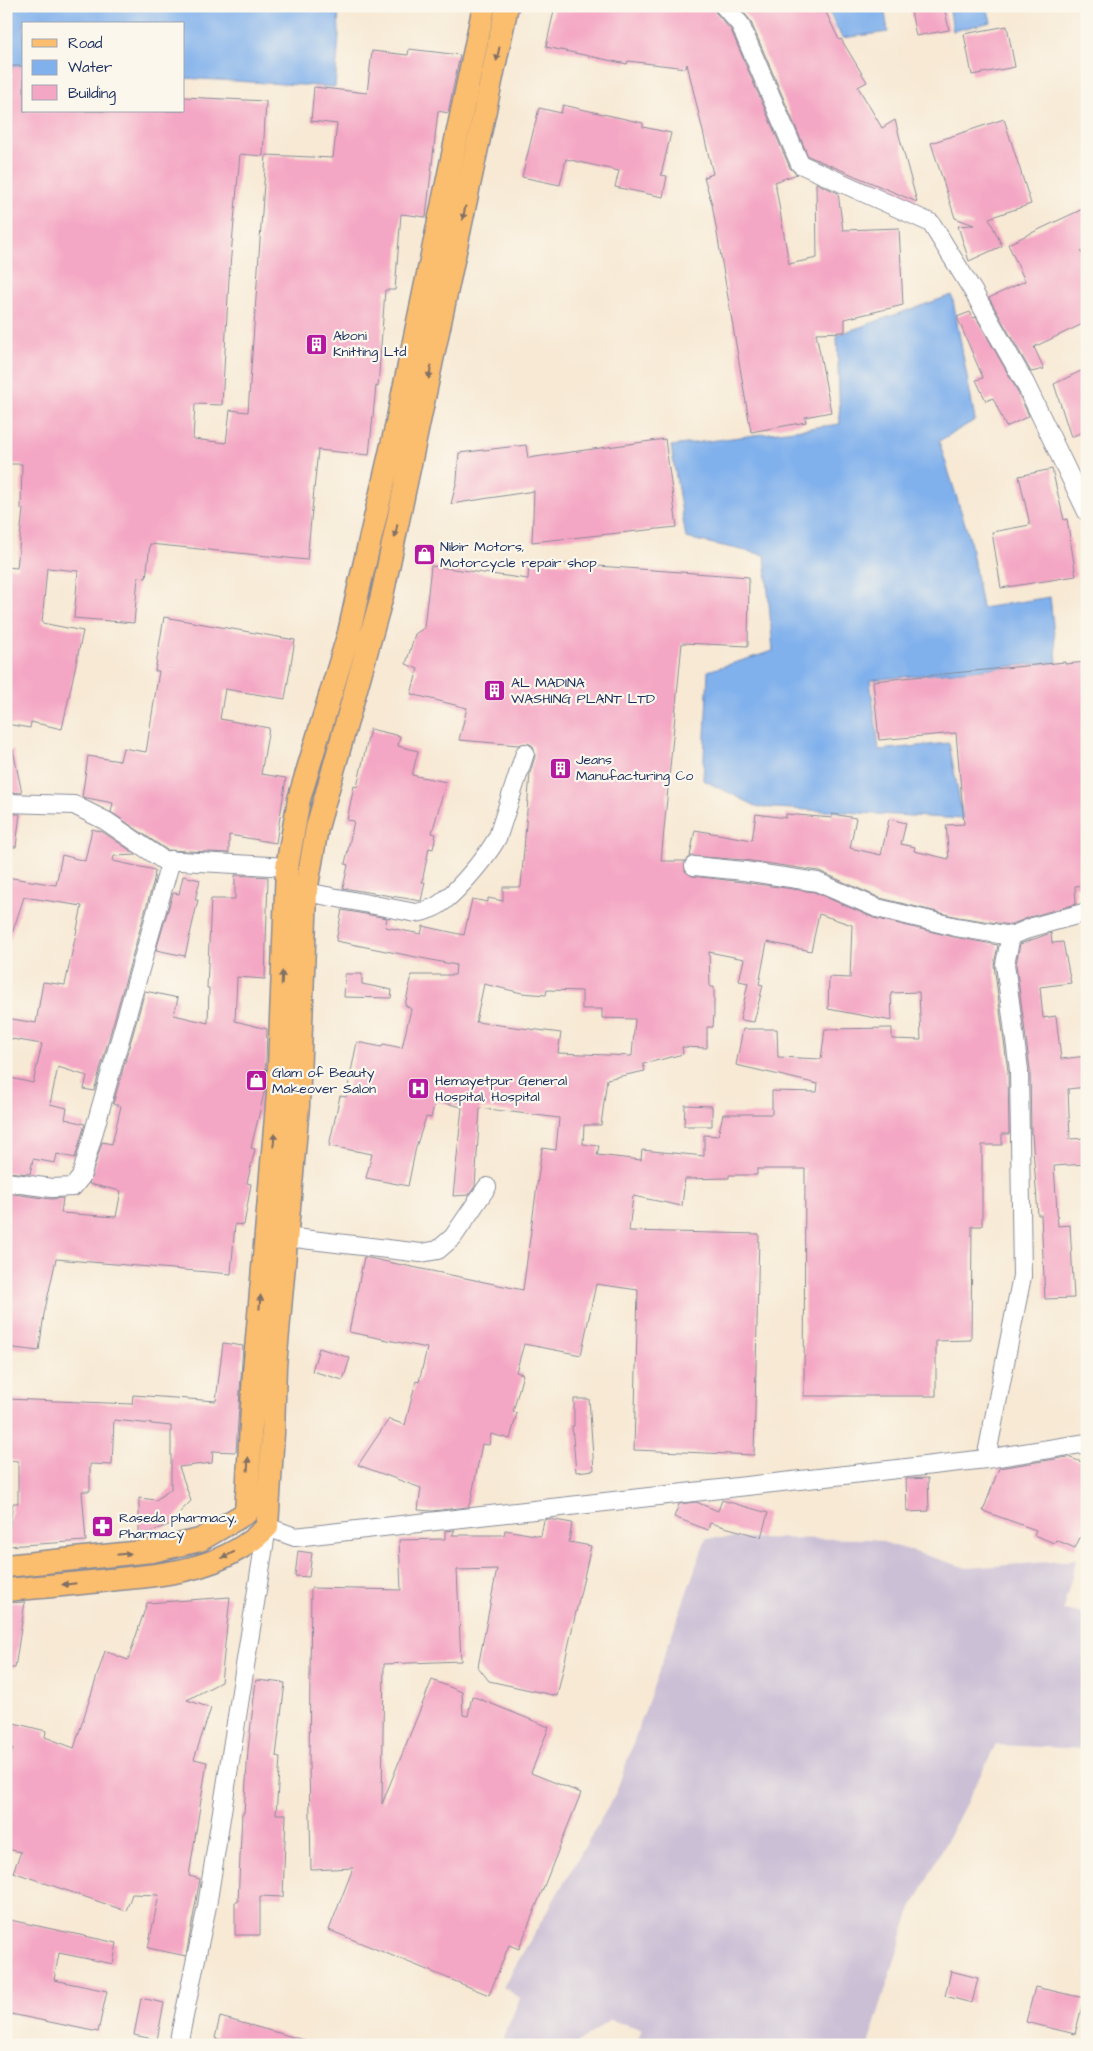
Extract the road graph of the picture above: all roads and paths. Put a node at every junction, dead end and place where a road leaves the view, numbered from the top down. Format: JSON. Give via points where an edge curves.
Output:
{"nodes":[{"id":1,"x":484,"y":6,"type":"edge"},
{"id":2,"x":507,"y":6,"type":"edge"},
{"id":3,"x":724,"y":6,"type":"edge"},
{"id":4,"x":1087,"y":512,"type":"edge"},
{"id":5,"x":358,"y":592,"type":"junction"},
{"id":6,"x":382,"y":596,"type":"junction"},
{"id":7,"x":525,"y":753,"type":"dead end"},
{"id":8,"x":6,"y":803,"type":"edge"},
{"id":9,"x":171,"y":860,"type":"junction"},
{"id":10,"x":694,"y":866,"type":"dead end"},
{"id":11,"x":287,"y":867,"type":"junction"},
{"id":12,"x":306,"y":892,"type":"junction"},
{"id":13,"x":1087,"y":912,"type":"edge"},
{"id":14,"x":1011,"y":936,"type":"junction"},
{"id":15,"x":6,"y":1182,"type":"edge"},
{"id":16,"x":487,"y":1188,"type":"dead end"},
{"id":17,"x":286,"y":1237,"type":"junction"},
{"id":18,"x":1087,"y":1443,"type":"edge"},
{"id":19,"x":986,"y":1459,"type":"junction"},
{"id":20,"x":246,"y":1513,"type":"junction"},
{"id":21,"x":261,"y":1533,"type":"junction"},
{"id":22,"x":6,"y":1566,"type":"edge"},
{"id":23,"x":6,"y":1590,"type":"edge"},
{"id":24,"x":178,"y":2045,"type":"edge"}],
"edges":[{"from":1,"to":5,"type":"main road","via":[[395,432]]},
{"from":2,"to":6,"type":"main road","one_way":true},
{"from":3,"to":4,"type":"street","via":[[740,24],[800,164],[931,223],[1025,383]]},
{"from":5,"to":6,"type":"main road"},
{"from":5,"to":11,"type":"main road","via":[[349,633],[299,799]]},
{"from":6,"to":12,"type":"main road","via":[[317,828]]},
{"from":7,"to":12,"type":"street","via":[[492,848],[432,910],[416,913]]},
{"from":8,"to":9,"type":"street","via":[[74,805],[106,821],[163,860]]},
{"from":9,"to":11,"type":"street"},
{"from":9,"to":15,"type":"street","via":[[81,1177],[73,1186],[52,1188]]},
{"from":10,"to":14,"type":"street","via":[[817,882],[877,908]]},
{"from":20,"to":11,"type":"main road","one_way":true,"via":[[254,1373],[278,1093]]},
{"from":12,"to":17,"type":"main road","via":[[298,1106]]},
{"from":13,"to":14,"type":"street"},
{"from":14,"to":19,"type":"street","via":[[1004,964],[1019,1070],[1022,1276]]},
{"from":16,"to":17,"type":"street","via":[[453,1237],[438,1250],[420,1253]]},
{"from":17,"to":21,"type":"main road","via":[[273,1433]]},
{"from":18,"to":19,"type":"street"},
{"from":19,"to":21,"type":"street","via":[[295,1537]]},
{"from":20,"to":21,"type":"main road"},
{"from":22,"to":20,"type":"main road","one_way":true,"via":[[152,1551],[200,1540]]},
{"from":21,"to":23,"type":"main road","one_way":true,"via":[[247,1546],[213,1563],[170,1574]]},
{"from":21,"to":24,"type":"street","via":[[263,1562],[207,1906]]}]}
